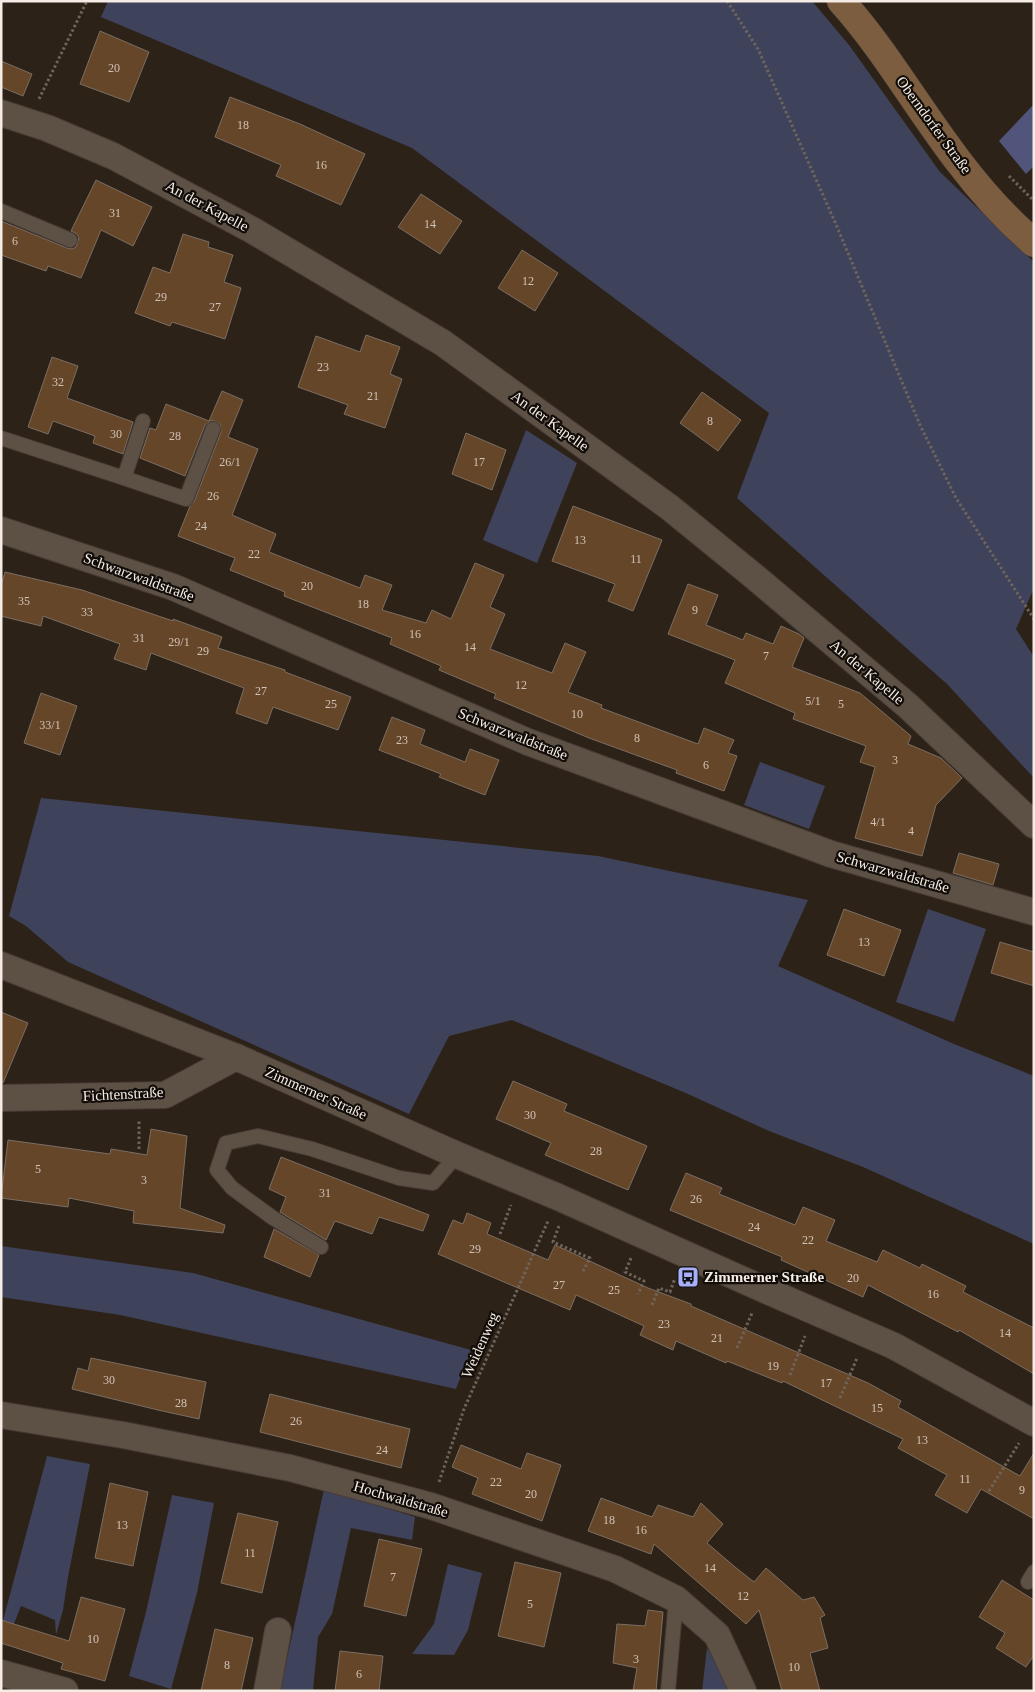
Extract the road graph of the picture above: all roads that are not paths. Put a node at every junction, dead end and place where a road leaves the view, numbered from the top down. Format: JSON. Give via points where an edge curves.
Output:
{"nodes":[{"id":1,"x":841,"y":1,"type":"edge"},
{"id":2,"x":1,"y":113,"type":"edge"},
{"id":3,"x":1,"y":211,"type":"edge"},
{"id":4,"x":70,"y":240,"type":"dead end"},
{"id":5,"x":1034,"y":243,"type":"edge"},
{"id":6,"x":143,"y":422,"type":"dead end"},
{"id":7,"x":212,"y":429,"type":"dead end"},
{"id":8,"x":1,"y":438,"type":"edge"},
{"id":9,"x":124,"y":478,"type":"junction"},
{"id":10,"x":1,"y":530,"type":"edge"},
{"id":11,"x":1034,"y":825,"type":"edge"},
{"id":12,"x":1034,"y":912,"type":"edge"},
{"id":13,"x":1,"y":965,"type":"edge"},
{"id":14,"x":236,"y":1057,"type":"junction"},
{"id":15,"x":1,"y":1098,"type":"edge"},
{"id":16,"x":457,"y":1155,"type":"junction"},
{"id":17,"x":322,"y":1247,"type":"dead end"},
{"id":18,"x":1,"y":1415,"type":"edge"},
{"id":19,"x":1033,"y":1422,"type":"edge"},
{"id":20,"x":676,"y":1599,"type":"junction"},
{"id":21,"x":278,"y":1631,"type":"dead end"},
{"id":22,"x":1,"y":1673,"type":"edge"},
{"id":23,"x":65,"y":1691,"type":"edge"},
{"id":24,"x":267,"y":1691,"type":"edge"},
{"id":25,"x":668,"y":1691,"type":"edge"},
{"id":26,"x":742,"y":1691,"type":"edge"}],
"edges":[{"from":1,"to":5,"type":"street","name":"Oberndorfer Straße","via":[[862,24],[958,162],[1010,222]]},
{"from":2,"to":11,"type":"street","name":"An der Kapelle","via":[[113,156],[252,230],[443,343],[669,507],[908,706]]},
{"from":3,"to":4,"type":"lane"},
{"from":6,"to":9,"type":"lane"},
{"from":7,"to":9,"type":"lane","via":[[186,499]]},
{"from":8,"to":9,"type":"lane"},
{"from":10,"to":12,"type":"street","name":"Schwarzwaldstraße","via":[[173,587],[528,742],[831,854]]},
{"from":13,"to":14,"type":"street","name":"Zimmerner Straße"},
{"from":14,"to":15,"type":"street","name":"Fichtenstraße","via":[[165,1095]]},
{"from":14,"to":16,"type":"street","name":"Zimmerner Straße"},
{"from":16,"to":17,"type":"lane","via":[[433,1183],[399,1178],[312,1148],[258,1136],[226,1143],[217,1170],[232,1188],[273,1218]]},
{"from":16,"to":19,"type":"street","name":"Zimmerner Straße","via":[[894,1346]]},
{"from":18,"to":20,"type":"street","name":"Hochwaldstraße","via":[[123,1434],[290,1468],[431,1506],[615,1569]]},
{"from":20,"to":25,"type":"lane"},
{"from":20,"to":26,"type":"street","name":"Hochwaldstraße","via":[[717,1635]]},
{"from":21,"to":24,"type":"street"},
{"from":22,"to":23,"type":"street"}]}
